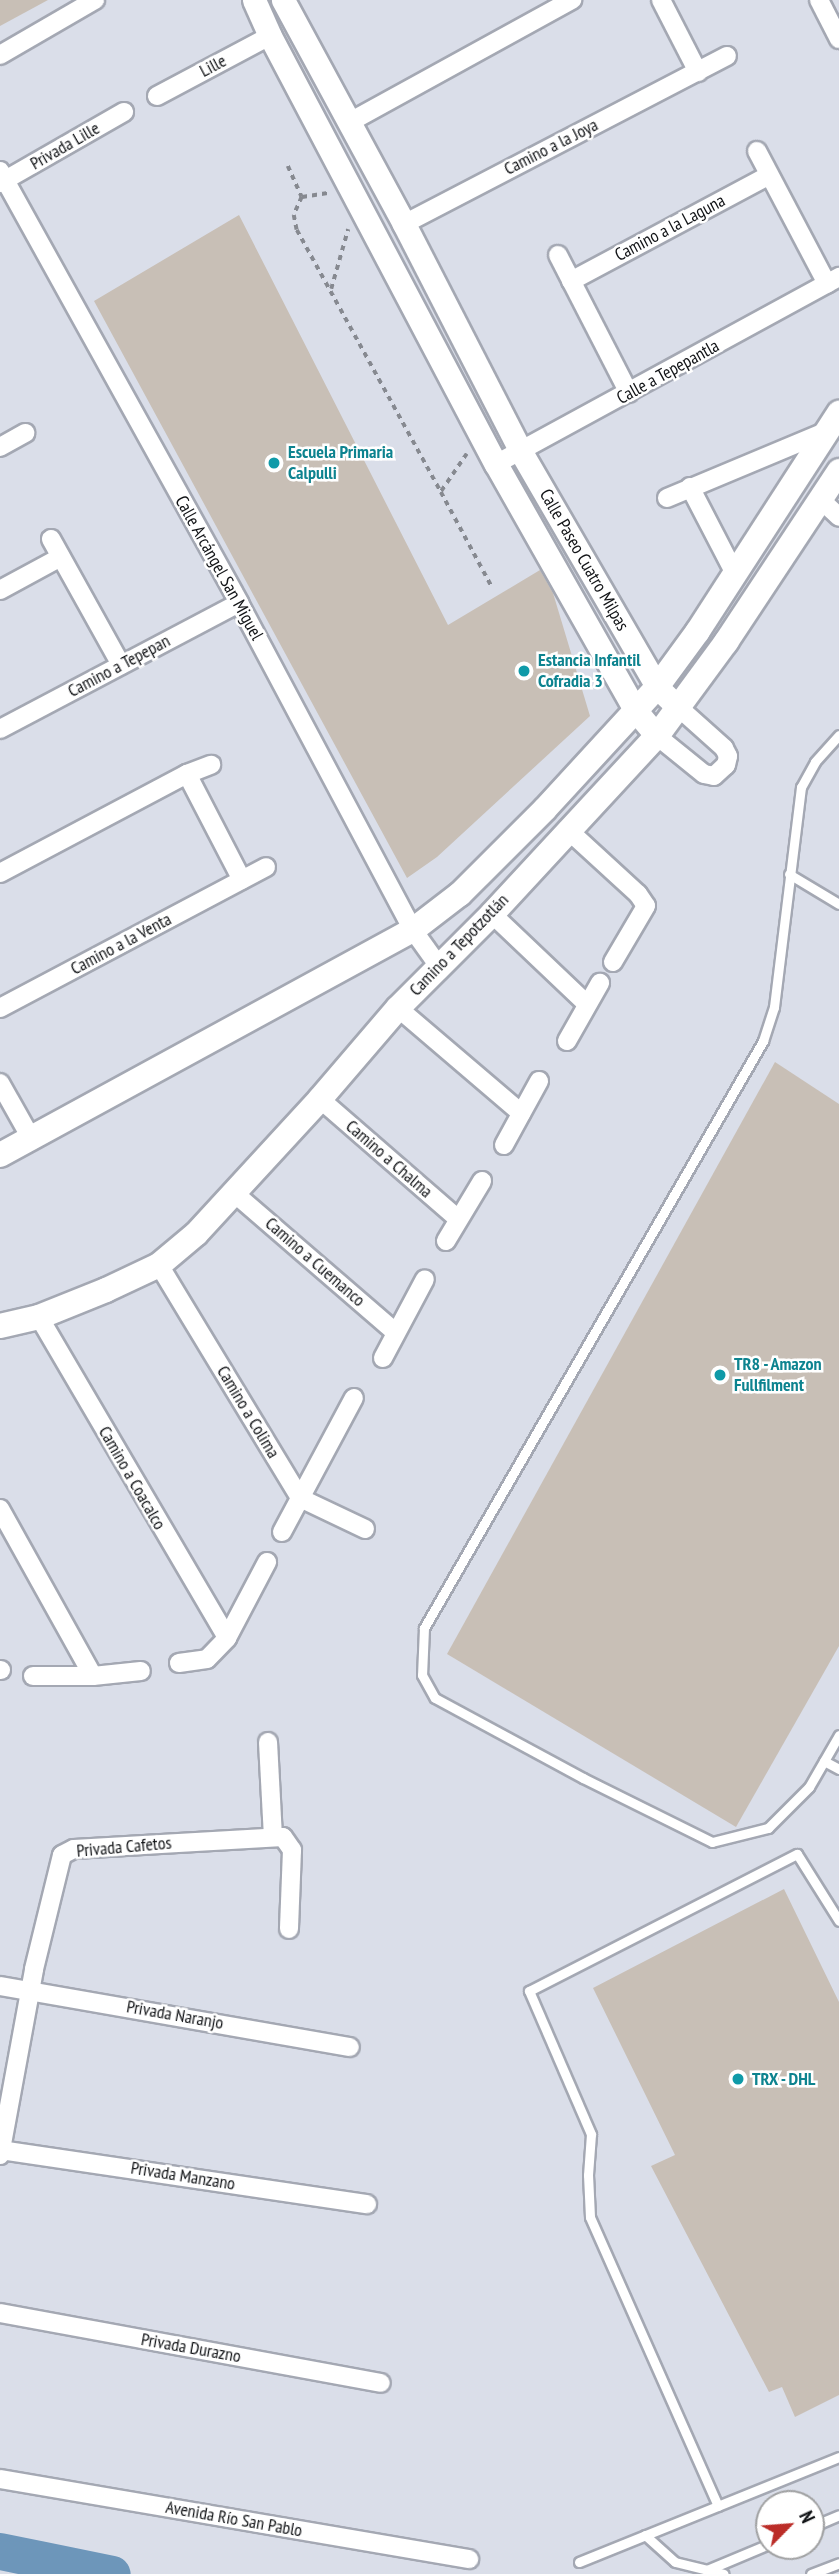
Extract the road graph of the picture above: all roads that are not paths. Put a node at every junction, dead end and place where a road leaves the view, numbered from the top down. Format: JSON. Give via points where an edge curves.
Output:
{"nodes":[{"id":1,"x":95,"y":0,"type":"edge"},
{"id":2,"x":254,"y":0,"type":"edge"},
{"id":3,"x":283,"y":0,"type":"edge"},
{"id":4,"x":572,"y":0,"type":"edge"},
{"id":5,"x":661,"y":0,"type":"edge"},
{"id":6,"x":823,"y":2,"type":"edge"},
{"id":7,"x":270,"y":36,"type":"junction"},
{"id":8,"x":839,"y":39,"type":"edge"},
{"id":9,"x":0,"y":55,"type":"edge"},
{"id":10,"x":727,"y":56,"type":"dead end"},
{"id":11,"x":698,"y":72,"type":"junction"},
{"id":12,"x":325,"y":82,"type":"junction"},
{"id":13,"x":301,"y":95,"type":"junction"},
{"id":14,"x":157,"y":96,"type":"dead end"},
{"id":15,"x":124,"y":112,"type":"dead end"},
{"id":16,"x":348,"y":123,"type":"junction"},
{"id":17,"x":757,"y":151,"type":"dead end"},
{"id":18,"x":768,"y":176,"type":"junction"},
{"id":19,"x":2,"y":178,"type":"edge"},
{"id":20,"x":404,"y":224,"type":"junction"},
{"id":21,"x":558,"y":255,"type":"dead end"},
{"id":22,"x":833,"y":280,"type":"edge"},
{"id":23,"x":571,"y":281,"type":"junction"},
{"id":24,"x":629,"y":393,"type":"junction"},
{"id":25,"x":832,"y":422,"type":"edge"},
{"id":26,"x":25,"y":433,"type":"dead end"},
{"id":27,"x":2,"y":440,"type":"edge"},
{"id":28,"x":521,"y":452,"type":"junction"},
{"id":29,"x":496,"y":464,"type":"junction"},
{"id":30,"x":839,"y":471,"type":"edge"},
{"id":31,"x":690,"y":487,"type":"junction"},
{"id":32,"x":667,"y":498,"type":"dead end"},
{"id":33,"x":820,"y":499,"type":"junction"},
{"id":34,"x":839,"y":517,"type":"edge"},
{"id":35,"x":51,"y":540,"type":"dead end"},
{"id":36,"x":61,"y":557,"type":"junction"},
{"id":37,"x":734,"y":572,"type":"junction"},
{"id":38,"x":0,"y":590,"type":"edge"},
{"id":39,"x":239,"y":603,"type":"junction"},
{"id":40,"x":121,"y":664,"type":"junction"},
{"id":41,"x":657,"y":687,"type":"junction"},
{"id":42,"x":677,"y":706,"type":"junction"},
{"id":43,"x":636,"y":711,"type":"junction"},
{"id":44,"x":0,"y":729,"type":"edge"},
{"id":45,"x":839,"y":735,"type":"edge"},
{"id":46,"x":657,"y":736,"type":"junction"},
{"id":47,"x":211,"y":765,"type":"dead end"},
{"id":48,"x":187,"y":774,"type":"junction"},
{"id":49,"x":567,"y":829,"type":"junction"},
{"id":50,"x":266,"y":867,"type":"dead end"},
{"id":51,"x":0,"y":873,"type":"edge"},
{"id":52,"x":789,"y":874,"type":"junction"},
{"id":53,"x":242,"y":880,"type":"junction"},
{"id":54,"x":839,"y":904,"type":"edge"},
{"id":55,"x":492,"y":914,"type":"junction"},
{"id":56,"x":413,"y":930,"type":"junction"},
{"id":57,"x":613,"y":962,"type":"dead end"},
{"id":58,"x":438,"y":965,"type":"junction"},
{"id":59,"x":600,"y":983,"type":"dead end"},
{"id":60,"x":587,"y":1004,"type":"junction"},
{"id":61,"x":0,"y":1008,"type":"edge"},
{"id":62,"x":398,"y":1008,"type":"junction"},
{"id":63,"x":567,"y":1041,"type":"dead end"},
{"id":64,"x":539,"y":1081,"type":"dead end"},
{"id":65,"x":0,"y":1083,"type":"edge"},
{"id":66,"x":320,"y":1099,"type":"junction"},
{"id":67,"x":521,"y":1112,"type":"junction"},
{"id":68,"x":32,"y":1138,"type":"junction"},
{"id":69,"x":504,"y":1145,"type":"dead end"},
{"id":70,"x":0,"y":1155,"type":"edge"},
{"id":71,"x":482,"y":1181,"type":"dead end"},
{"id":72,"x":233,"y":1192,"type":"junction"},
{"id":73,"x":458,"y":1219,"type":"junction"},
{"id":74,"x":446,"y":1241,"type":"dead end"},
{"id":75,"x":159,"y":1265,"type":"junction"},
{"id":76,"x":425,"y":1279,"type":"dead end"},
{"id":77,"x":39,"y":1317,"type":"junction"},
{"id":78,"x":0,"y":1326,"type":"edge"},
{"id":79,"x":395,"y":1332,"type":"junction"},
{"id":80,"x":383,"y":1358,"type":"dead end"},
{"id":81,"x":354,"y":1398,"type":"dead end"},
{"id":82,"x":300,"y":1498,"type":"junction"},
{"id":83,"x":0,"y":1509,"type":"edge"},
{"id":84,"x":365,"y":1530,"type":"dead end"},
{"id":85,"x":282,"y":1532,"type":"dead end"},
{"id":86,"x":267,"y":1562,"type":"dead end"},
{"id":87,"x":226,"y":1638,"type":"junction"},
{"id":88,"x":179,"y":1663,"type":"dead end"},
{"id":89,"x":141,"y":1671,"type":"dead end"},
{"id":90,"x":33,"y":1676,"type":"dead end"},
{"id":91,"x":93,"y":1676,"type":"junction"},
{"id":92,"x":839,"y":1735,"type":"edge"},
{"id":93,"x":268,"y":1742,"type":"dead end"},
{"id":94,"x":824,"y":1761,"type":"junction"},
{"id":95,"x":839,"y":1769,"type":"edge"},
{"id":96,"x":278,"y":1836,"type":"junction"},
{"id":97,"x":839,"y":1921,"type":"edge"},
{"id":98,"x":289,"y":1929,"type":"dead end"},
{"id":99,"x":0,"y":1986,"type":"edge"},
{"id":100,"x":30,"y":1989,"type":"junction"},
{"id":101,"x":350,"y":2047,"type":"dead end"},
{"id":102,"x":0,"y":2152,"type":"edge"},
{"id":103,"x":366,"y":2204,"type":"dead end"},
{"id":104,"x":0,"y":2313,"type":"edge"},
{"id":105,"x":381,"y":2383,"type":"dead end"},
{"id":106,"x":839,"y":2457,"type":"edge"},
{"id":107,"x":0,"y":2479,"type":"edge"},
{"id":108,"x":718,"y":2505,"type":"junction"},
{"id":109,"x":645,"y":2535,"type":"junction"},
{"id":110,"x":755,"y":2550,"type":"edge"},
{"id":111,"x":469,"y":2558,"type":"dead end"},
{"id":112,"x":579,"y":2562,"type":"dead end"},
{"id":113,"x":839,"y":2563,"type":"edge"},
{"id":114,"x":707,"y":2570,"type":"junction"},
{"id":115,"x":724,"y":2574,"type":"edge"},
{"id":116,"x":811,"y":2574,"type":"edge"}],
"edges":[{"from":1,"to":9,"type":"street"},
{"from":2,"to":7,"type":"street","name":"Calle Paseo Cuatro Milpas"},
{"from":3,"to":12,"type":"street","name":"Calle Paseo Cuatro Milpas"},
{"from":4,"to":16,"type":"street"},
{"from":5,"to":11,"type":"street"},
{"from":6,"to":8,"type":"street"},
{"from":7,"to":13,"type":"street","name":"Calle Paseo Cuatro Milpas"},
{"from":7,"to":14,"type":"street","name":"Lille"},
{"from":10,"to":11,"type":"street","name":"Camino a la Joya"},
{"from":11,"to":20,"type":"street","name":"Camino a la Joya"},
{"from":12,"to":13,"type":"street"},
{"from":12,"to":16,"type":"street","name":"Calle Paseo Cuatro Milpas"},
{"from":13,"to":29,"type":"street","name":"Calle Paseo Cuatro Milpas"},
{"from":15,"to":19,"type":"street","name":"Privada Lille"},
{"from":16,"to":20,"type":"street","name":"Calle Paseo Cuatro Milpas"},
{"from":17,"to":18,"type":"street"},
{"from":18,"to":22,"type":"street"},
{"from":18,"to":23,"type":"street","name":"Camino a la Laguna"},
{"from":19,"to":39,"type":"street","name":"Calle Arcángel San Miguel"},
{"from":20,"to":28,"type":"street","name":"Calle Paseo Cuatro Milpas"},
{"from":21,"to":23,"type":"street"},
{"from":22,"to":24,"type":"street","name":"Calle a Tepepantla"},
{"from":23,"to":24,"type":"street"},
{"from":24,"to":28,"type":"street","name":"Calle a Tepepantla"},
{"from":25,"to":31,"type":"street"},
{"from":25,"to":37,"type":"main road","name":"Camino a Tepotzotlán"},
{"from":26,"to":27,"type":"street"},
{"from":28,"to":29,"type":"street","name":"Calle a Tepepantla"},
{"from":28,"to":41,"type":"street","name":"Calle Paseo Cuatro Milpas"},
{"from":29,"to":43,"type":"street","name":"Calle Paseo Cuatro Milpas"},
{"from":30,"to":33,"type":"main road","name":"Camino a Tepotzotlán"},
{"from":31,"to":32,"type":"street"},
{"from":31,"to":37,"type":"street"},
{"from":33,"to":34,"type":"street"},
{"from":33,"to":42,"type":"main road","name":"Camino a Tepotzotlán","via":[[726,642]]},
{"from":35,"to":36,"type":"street"},
{"from":36,"to":38,"type":"street"},
{"from":36,"to":40,"type":"street"},
{"from":37,"to":41,"type":"main road","name":"Camino a Tepotzotlán"},
{"from":39,"to":40,"type":"street","name":"Camino a Tepepan"},
{"from":39,"to":56,"type":"street","name":"Calle Arcángel San Miguel"},
{"from":40,"to":44,"type":"street","name":"Camino a Tepepan"},
{"from":41,"to":42,"type":"street","name":"Calle Paseo Cuatro Milpas"},
{"from":41,"to":43,"type":"main road","name":"Camino a Tepotzotlán"},
{"from":42,"to":46,"type":"main road","name":"Camino a Tepotzotlán"},
{"from":42,"to":46,"type":"street","name":"Calle Paseo Cuatro Milpas","via":[[724,748],[729,756],[726,765],[714,776],[704,774]]},
{"from":43,"to":46,"type":"street","name":"Calle Paseo Cuatro Milpas"},
{"from":43,"to":56,"type":"main road","name":"Camino a Tepotzotlán","via":[[460,894]]},
{"from":45,"to":52,"type":"lane","via":[[801,787]]},
{"from":46,"to":49,"type":"main road","name":"Camino a Tepotzotlán"},
{"from":47,"to":48,"type":"street"},
{"from":48,"to":51,"type":"street"},
{"from":48,"to":53,"type":"street"},
{"from":49,"to":55,"type":"main road","name":"Camino a Tepotzotlán"},
{"from":49,"to":57,"type":"street","via":[[646,906]]},
{"from":50,"to":53,"type":"street","name":"Camino a la Venta"},
{"from":52,"to":54,"type":"lane"},
{"from":52,"to":94,"type":"lane","via":[[774,1007],[763,1041],[424,1628],[422,1675],[435,1698],[712,1842],[768,1828],[808,1787]]},
{"from":53,"to":61,"type":"street","name":"Camino a la Venta"},
{"from":55,"to":58,"type":"main road","name":"Camino a Tepotzotlán"},
{"from":55,"to":60,"type":"street"},
{"from":56,"to":58,"type":"street","name":"Calle Arcángel San Miguel"},
{"from":56,"to":68,"type":"main road","name":"Camino a Tepotzotlán"},
{"from":58,"to":62,"type":"main road","name":"Camino a Tepotzotlán"},
{"from":59,"to":60,"type":"street"},
{"from":60,"to":63,"type":"street"},
{"from":62,"to":66,"type":"main road","name":"Camino a Tepotzotlán"},
{"from":62,"to":67,"type":"street"},
{"from":64,"to":67,"type":"street"},
{"from":65,"to":68,"type":"street"},
{"from":66,"to":72,"type":"main road","name":"Camino a Tepotzotlán"},
{"from":66,"to":73,"type":"street","name":"Camino a Chalma"},
{"from":67,"to":69,"type":"street"},
{"from":68,"to":70,"type":"main road","name":"Camino a Tepotzotlán"},
{"from":71,"to":73,"type":"street"},
{"from":72,"to":75,"type":"main road","name":"Camino a Tepotzotlán","via":[[196,1234]]},
{"from":72,"to":79,"type":"street","name":"Camino a Cuemanco"},
{"from":73,"to":74,"type":"street"},
{"from":75,"to":77,"type":"main road","name":"Camino a Tepotzotlán"},
{"from":75,"to":82,"type":"street","name":"Camino a Colima"},
{"from":76,"to":79,"type":"street"},
{"from":77,"to":78,"type":"main road","name":"Camino a Tepotzotlán"},
{"from":77,"to":87,"type":"street","name":"Camino a Coacalco"},
{"from":79,"to":80,"type":"street"},
{"from":81,"to":82,"type":"street"},
{"from":82,"to":84,"type":"street"},
{"from":82,"to":85,"type":"street"},
{"from":83,"to":91,"type":"street"},
{"from":86,"to":87,"type":"street"},
{"from":87,"to":88,"type":"street","via":[[207,1659]]},
{"from":89,"to":91,"type":"street"},
{"from":90,"to":91,"type":"street"},
{"from":92,"to":94,"type":"lane"},
{"from":93,"to":96,"type":"street"},
{"from":94,"to":95,"type":"lane"},
{"from":96,"to":98,"type":"street","via":[[292,1850]]},
{"from":96,"to":100,"type":"street","name":"Privada Cafetos","via":[[74,1849],[62,1855]]},
{"from":97,"to":108,"type":"lane","via":[[797,1854],[529,1991],[591,2134],[590,2217]]},
{"from":99,"to":100,"type":"street","name":"Privada Naranjo"},
{"from":100,"to":101,"type":"street","name":"Privada Naranjo"},
{"from":100,"to":102,"type":"street"},
{"from":102,"to":103,"type":"street","name":"Privada Manzano"},
{"from":104,"to":105,"type":"street","name":"Privada Durazno"},
{"from":106,"to":108,"type":"lane"},
{"from":107,"to":111,"type":"street","name":"Avenida Río San Pablo"},
{"from":108,"to":109,"type":"lane"},
{"from":109,"to":112,"type":"lane"},
{"from":109,"to":114,"type":"lane","via":[[675,2562]]},
{"from":110,"to":114,"type":"lane"},
{"from":113,"to":116,"type":"lane"},
{"from":114,"to":115,"type":"lane"}]}
